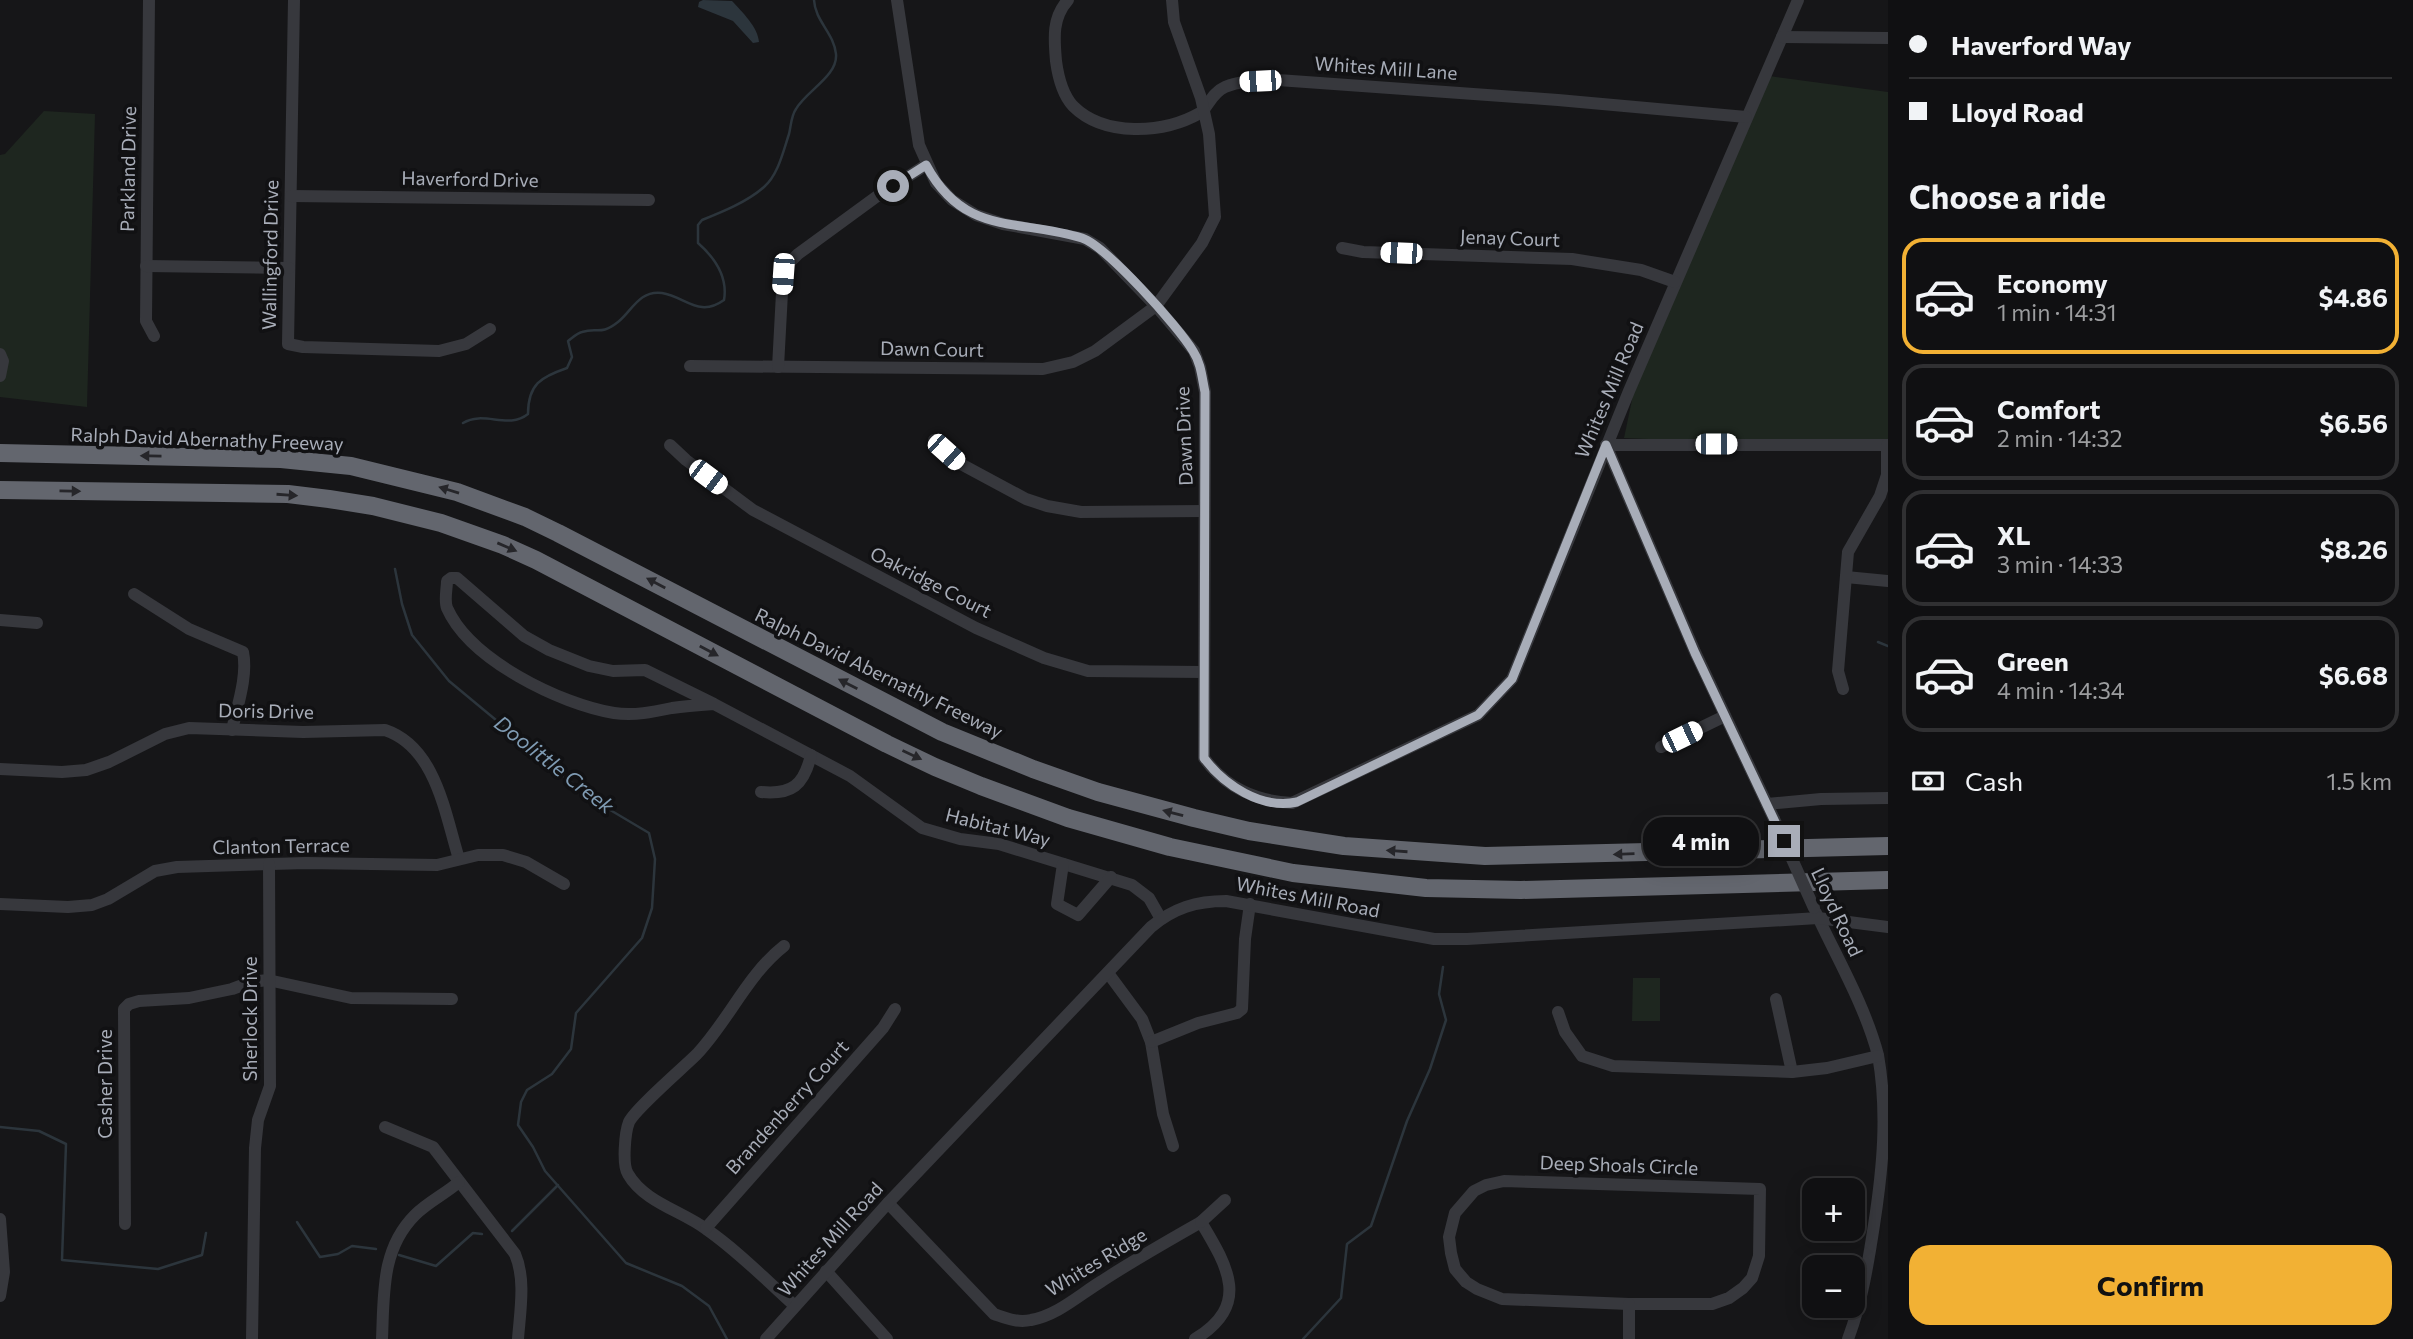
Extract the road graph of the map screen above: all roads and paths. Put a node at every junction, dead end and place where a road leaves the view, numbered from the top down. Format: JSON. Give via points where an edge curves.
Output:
{"nodes":[{"id":1,"x":149,"y":0,"type":"edge"},
{"id":2,"x":294,"y":0,"type":"edge"},
{"id":3,"x":897,"y":0,"type":"edge"},
{"id":4,"x":1068,"y":0,"type":"edge"},
{"id":5,"x":1172,"y":0,"type":"edge"},
{"id":6,"x":1798,"y":0,"type":"edge"},
{"id":7,"x":1782,"y":37,"type":"junction"},
{"id":8,"x":1888,"y":38,"type":"edge"},
{"id":9,"x":1203,"y":111,"type":"junction"},
{"id":10,"x":1746,"y":117,"type":"junction"},
{"id":11,"x":926,"y":165,"type":"junction"},
{"id":12,"x":291,"y":196,"type":"junction"},
{"id":13,"x":649,"y":200,"type":"dead end"},
{"id":14,"x":1342,"y":248,"type":"dead end"},
{"id":15,"x":146,"y":266,"type":"junction"},
{"id":16,"x":289,"y":268,"type":"junction"},
{"id":17,"x":1675,"y":282,"type":"junction"},
{"id":18,"x":1156,"y":306,"type":"junction"},
{"id":19,"x":490,"y":329,"type":"dead end"},
{"id":20,"x":154,"y":337,"type":"dead end"},
{"id":21,"x":0,"y":355,"type":"edge"},
{"id":22,"x":690,"y":366,"type":"dead end"},
{"id":23,"x":778,"y":367,"type":"junction"},
{"id":24,"x":0,"y":376,"type":"edge"},
{"id":25,"x":934,"y":440,"type":"dead end"},
{"id":26,"x":670,"y":445,"type":"dead end"},
{"id":27,"x":1606,"y":445,"type":"junction"},
{"id":28,"x":1888,"y":445,"type":"edge"},
{"id":29,"x":4,"y":453,"type":"edge"},
{"id":30,"x":1,"y":490,"type":"edge"},
{"id":31,"x":1204,"y":511,"type":"junction"},
{"id":32,"x":1846,"y":577,"type":"junction"},
{"id":33,"x":1888,"y":581,"type":"edge"},
{"id":34,"x":134,"y":594,"type":"dead end"},
{"id":35,"x":0,"y":620,"type":"edge"},
{"id":36,"x":37,"y":623,"type":"dead end"},
{"id":37,"x":1203,"y":672,"type":"junction"},
{"id":38,"x":1843,"y":688,"type":"dead end"},
{"id":39,"x":715,"y":704,"type":"junction"},
{"id":40,"x":1725,"y":716,"type":"junction"},
{"id":41,"x":232,"y":730,"type":"junction"},
{"id":42,"x":1661,"y":747,"type":"dead end"},
{"id":43,"x":811,"y":755,"type":"junction"},
{"id":44,"x":0,"y":769,"type":"edge"},
{"id":45,"x":1217,"y":773,"type":"joint"},
{"id":46,"x":761,"y":792,"type":"dead end"},
{"id":47,"x":1888,"y":798,"type":"edge"},
{"id":48,"x":1767,"y":804,"type":"junction"},
{"id":49,"x":1888,"y":846,"type":"edge"},
{"id":50,"x":459,"y":859,"type":"junction"},
{"id":51,"x":1063,"y":863,"type":"junction"},
{"id":52,"x":269,"y":864,"type":"junction"},
{"id":53,"x":1111,"y":877,"type":"junction"},
{"id":54,"x":1888,"y":880,"type":"edge"},
{"id":55,"x":564,"y":884,"type":"dead end"},
{"id":56,"x":0,"y":904,"type":"edge"},
{"id":57,"x":1250,"y":904,"type":"junction"},
{"id":58,"x":1816,"y":913,"type":"junction"},
{"id":59,"x":1161,"y":919,"type":"junction"},
{"id":60,"x":1888,"y":927,"type":"edge"},
{"id":61,"x":784,"y":946,"type":"dead end"},
{"id":62,"x":1108,"y":973,"type":"junction"},
{"id":63,"x":268,"y":980,"type":"junction"},
{"id":64,"x":452,"y":999,"type":"dead end"},
{"id":65,"x":1776,"y":999,"type":"dead end"},
{"id":66,"x":895,"y":1009,"type":"dead end"},
{"id":67,"x":1558,"y":1012,"type":"dead end"},
{"id":68,"x":1151,"y":1042,"type":"junction"},
{"id":69,"x":1878,"y":1056,"type":"junction"},
{"id":70,"x":1792,"y":1072,"type":"junction"},
{"id":71,"x":385,"y":1127,"type":"dead end"},
{"id":72,"x":1173,"y":1146,"type":"dead end"},
{"id":73,"x":459,"y":1182,"type":"junction"},
{"id":74,"x":1226,"y":1200,"type":"dead end"},
{"id":75,"x":888,"y":1203,"type":"junction"},
{"id":76,"x":1882,"y":1208,"type":"edge"},
{"id":77,"x":0,"y":1219,"type":"edge"},
{"id":78,"x":1201,"y":1222,"type":"junction"},
{"id":79,"x":125,"y":1224,"type":"dead end"},
{"id":80,"x":706,"y":1228,"type":"junction"},
{"id":81,"x":826,"y":1271,"type":"junction"},
{"id":82,"x":0,"y":1296,"type":"edge"},
{"id":83,"x":1629,"y":1304,"type":"junction"},
{"id":84,"x":795,"y":1306,"type":"junction"},
{"id":85,"x":252,"y":1339,"type":"edge"},
{"id":86,"x":382,"y":1339,"type":"edge"},
{"id":87,"x":518,"y":1339,"type":"edge"},
{"id":88,"x":765,"y":1339,"type":"edge"},
{"id":89,"x":887,"y":1339,"type":"edge"},
{"id":90,"x":1195,"y":1339,"type":"edge"},
{"id":91,"x":1629,"y":1339,"type":"edge"},
{"id":92,"x":1848,"y":1339,"type":"edge"}],
"edges":[{"from":1,"to":15,"type":"street","name":"Parkland Drive"},
{"from":2,"to":12,"type":"street","name":"Wallingford Drive"},
{"from":3,"to":11,"type":"street","name":"Dawn Drive"},
{"from":4,"to":9,"type":"street","name":"Whites Mill Lane","via":[[1055,22],[1054,38],[1060,81],[1072,105],[1088,118],[1126,128],[1168,126]]},
{"from":5,"to":9,"type":"street","name":"Dawn Court","via":[[1174,22]]},
{"from":6,"to":7,"type":"street","name":"Whites Mill Road"},
{"from":7,"to":8,"type":"street"},
{"from":7,"to":10,"type":"street","name":"Whites Mill Road"},
{"from":9,"to":10,"type":"street","name":"Whites Mill Lane","via":[[1223,88],[1278,80]]},
{"from":9,"to":18,"type":"street","name":"Dawn Court","via":[[1215,217],[1202,243]]},
{"from":10,"to":17,"type":"street","name":"Whites Mill Road"},
{"from":11,"to":18,"type":"street","name":"Dawn Drive","via":[[952,200],[975,215],[1085,239],[1100,248]]},
{"from":11,"to":23,"type":"street","via":[[789,263],[783,274]]},
{"from":12,"to":13,"type":"street","name":"Haverford Drive"},
{"from":12,"to":16,"type":"street","name":"Wallingford Drive"},
{"from":14,"to":17,"type":"street","name":"Jenay Court","via":[[1572,259],[1641,270]]},
{"from":15,"to":16,"type":"street"},
{"from":15,"to":20,"type":"street","name":"Parkland Drive","via":[[146,321]]},
{"from":16,"to":19,"type":"street","name":"Wallingford Drive","via":[[288,344],[439,351],[466,344]]},
{"from":17,"to":27,"type":"street","name":"Whites Mill Road"},
{"from":18,"to":23,"type":"street","name":"Dawn Court","via":[[1095,351],[1043,369]]},
{"from":18,"to":31,"type":"street","name":"Dawn Drive","via":[[1194,351],[1200,367],[1205,392]]},
{"from":21,"to":24,"type":"street"},
{"from":22,"to":23,"type":"street","name":"Dawn Court"},
{"from":25,"to":31,"type":"street","via":[[959,463],[1047,506],[1082,512]]},
{"from":26,"to":37,"type":"street","name":"Oakridge Court","via":[[753,510],[976,628],[1044,658],[1088,671]]},
{"from":27,"to":28,"type":"street"},
{"from":27,"to":40,"type":"street","name":"Lloyd Road"},
{"from":27,"to":45,"type":"street","name":"Whites Mill Road","via":[[1512,679],[1478,715],[1292,803],[1243,792]]},
{"from":28,"to":32,"type":"street","via":[[1887,475],[1849,552]]},
{"from":49,"to":29,"type":"highway","name":"Ralph David Abernathy Freeway","one_way":true,"via":[[1485,856],[1343,846],[1249,831],[1097,792],[990,753],[558,533],[457,492],[387,473],[313,462]]},
{"from":30,"to":54,"type":"highway","one_way":true,"via":[[288,495],[373,506],[442,523],[536,560],[887,744],[970,782],[1117,833],[1231,861],[1347,880],[1472,889]]},
{"from":31,"to":37,"type":"street","name":"Dawn Drive"},
{"from":32,"to":33,"type":"street"},
{"from":32,"to":38,"type":"street","via":[[1838,671]]},
{"from":34,"to":41,"type":"street","via":[[189,629],[243,653]]},
{"from":35,"to":36,"type":"street"},
{"from":37,"to":45,"type":"street","name":"Dawn Drive","via":[[1204,758]]},
{"from":39,"to":39,"type":"street","name":"Habitat Way","via":[[655,713],[615,713],[545,690],[482,651],[458,627],[446,605],[447,581],[457,578],[524,636],[549,650],[589,666],[645,670]]},
{"from":39,"to":43,"type":"street","name":"Habitat Way"},
{"from":40,"to":42,"type":"street"},
{"from":40,"to":48,"type":"street","name":"Lloyd Road"},
{"from":41,"to":44,"type":"street","name":"Doris Drive","via":[[177,730],[86,770]]},
{"from":41,"to":50,"type":"street","name":"Doris Drive","via":[[385,730],[396,734],[411,744],[433,777]]},
{"from":43,"to":46,"type":"street","via":[[803,779],[793,788]]},
{"from":43,"to":51,"type":"street","name":"Habitat Way","via":[[850,776],[922,828]]},
{"from":47,"to":48,"type":"street"},
{"from":48,"to":58,"type":"street","name":"Lloyd Road","bridge":true},
{"from":50,"to":52,"type":"street","name":"Clanton Terrace","via":[[437,865]]},
{"from":50,"to":55,"type":"street","name":"Clanton Terrace","via":[[503,855],[526,862]]},
{"from":51,"to":53,"type":"street","name":"Habitat Way"},
{"from":51,"to":53,"type":"street","via":[[1057,904],[1078,915]]},
{"from":52,"to":56,"type":"street","name":"Clanton Terrace","via":[[177,867],[155,872],[108,899],[80,906]]},
{"from":52,"to":63,"type":"street","name":"Sherlock Drive"},
{"from":53,"to":59,"type":"street","name":"Habitat Way","via":[[1142,891]]},
{"from":57,"to":58,"type":"street","name":"Whites Mill Road","via":[[1434,939]]},
{"from":57,"to":59,"type":"street","name":"Whites Mill Road","via":[[1201,902]]},
{"from":57,"to":68,"type":"street","via":[[1242,1009]]},
{"from":58,"to":60,"type":"street","name":"Whites Mill Road"},
{"from":58,"to":69,"type":"street","name":"Lloyd Road","via":[[1869,1025]]},
{"from":59,"to":62,"type":"street","name":"Whites Mill Road"},
{"from":61,"to":80,"type":"street","via":[[766,960],[699,1052],[630,1120],[626,1173],[664,1206]]},
{"from":62,"to":68,"type":"street","via":[[1142,1020]]},
{"from":62,"to":75,"type":"street","name":"Whites Mill Road"},
{"from":63,"to":64,"type":"street","via":[[351,998]]},
{"from":63,"to":79,"type":"street","name":"Casher Drive","via":[[189,998],[139,1001],[124,1009]]},
{"from":63,"to":85,"type":"street","name":"Sherlock Drive","via":[[270,1086],[254,1148]]},
{"from":65,"to":70,"type":"street"},
{"from":66,"to":80,"type":"street","name":"Brandenberry Court"},
{"from":67,"to":70,"type":"street","via":[[1582,1056],[1613,1066]]},
{"from":68,"to":72,"type":"street"},
{"from":69,"to":70,"type":"street"},
{"from":69,"to":76,"type":"street","name":"Lloyd Road","via":[[1887,1121]]},
{"from":71,"to":73,"type":"street","via":[[433,1147]]},
{"from":73,"to":86,"type":"street","via":[[415,1215],[394,1244],[386,1267]]},
{"from":73,"to":87,"type":"street","via":[[520,1265]]},
{"from":74,"to":78,"type":"street","name":"Whites Ridge"},
{"from":75,"to":78,"type":"street","name":"Whites Ridge","via":[[993,1314],[1014,1321],[1042,1317],[1063,1307]]},
{"from":75,"to":81,"type":"street","name":"Whites Mill Road"},
{"from":76,"to":92,"type":"street","name":"Lloyd Road"},
{"from":77,"to":82,"type":"street","via":[[4,1272]]},
{"from":78,"to":90,"type":"street","via":[[1226,1267],[1230,1292],[1220,1319]]},
{"from":80,"to":84,"type":"street"},
{"from":81,"to":84,"type":"street","name":"Whites Mill Road"},
{"from":81,"to":89,"type":"street"},
{"from":83,"to":83,"type":"street","name":"Deep Shoals Circle","via":[[1712,1304],[1743,1288],[1752,1278],[1759,1256],[1760,1189],[1504,1181],[1474,1191],[1455,1213],[1449,1237],[1455,1269],[1477,1289],[1502,1300]]},
{"from":83,"to":91,"type":"street"},
{"from":84,"to":88,"type":"street","name":"Whites Mill Road"}]}
